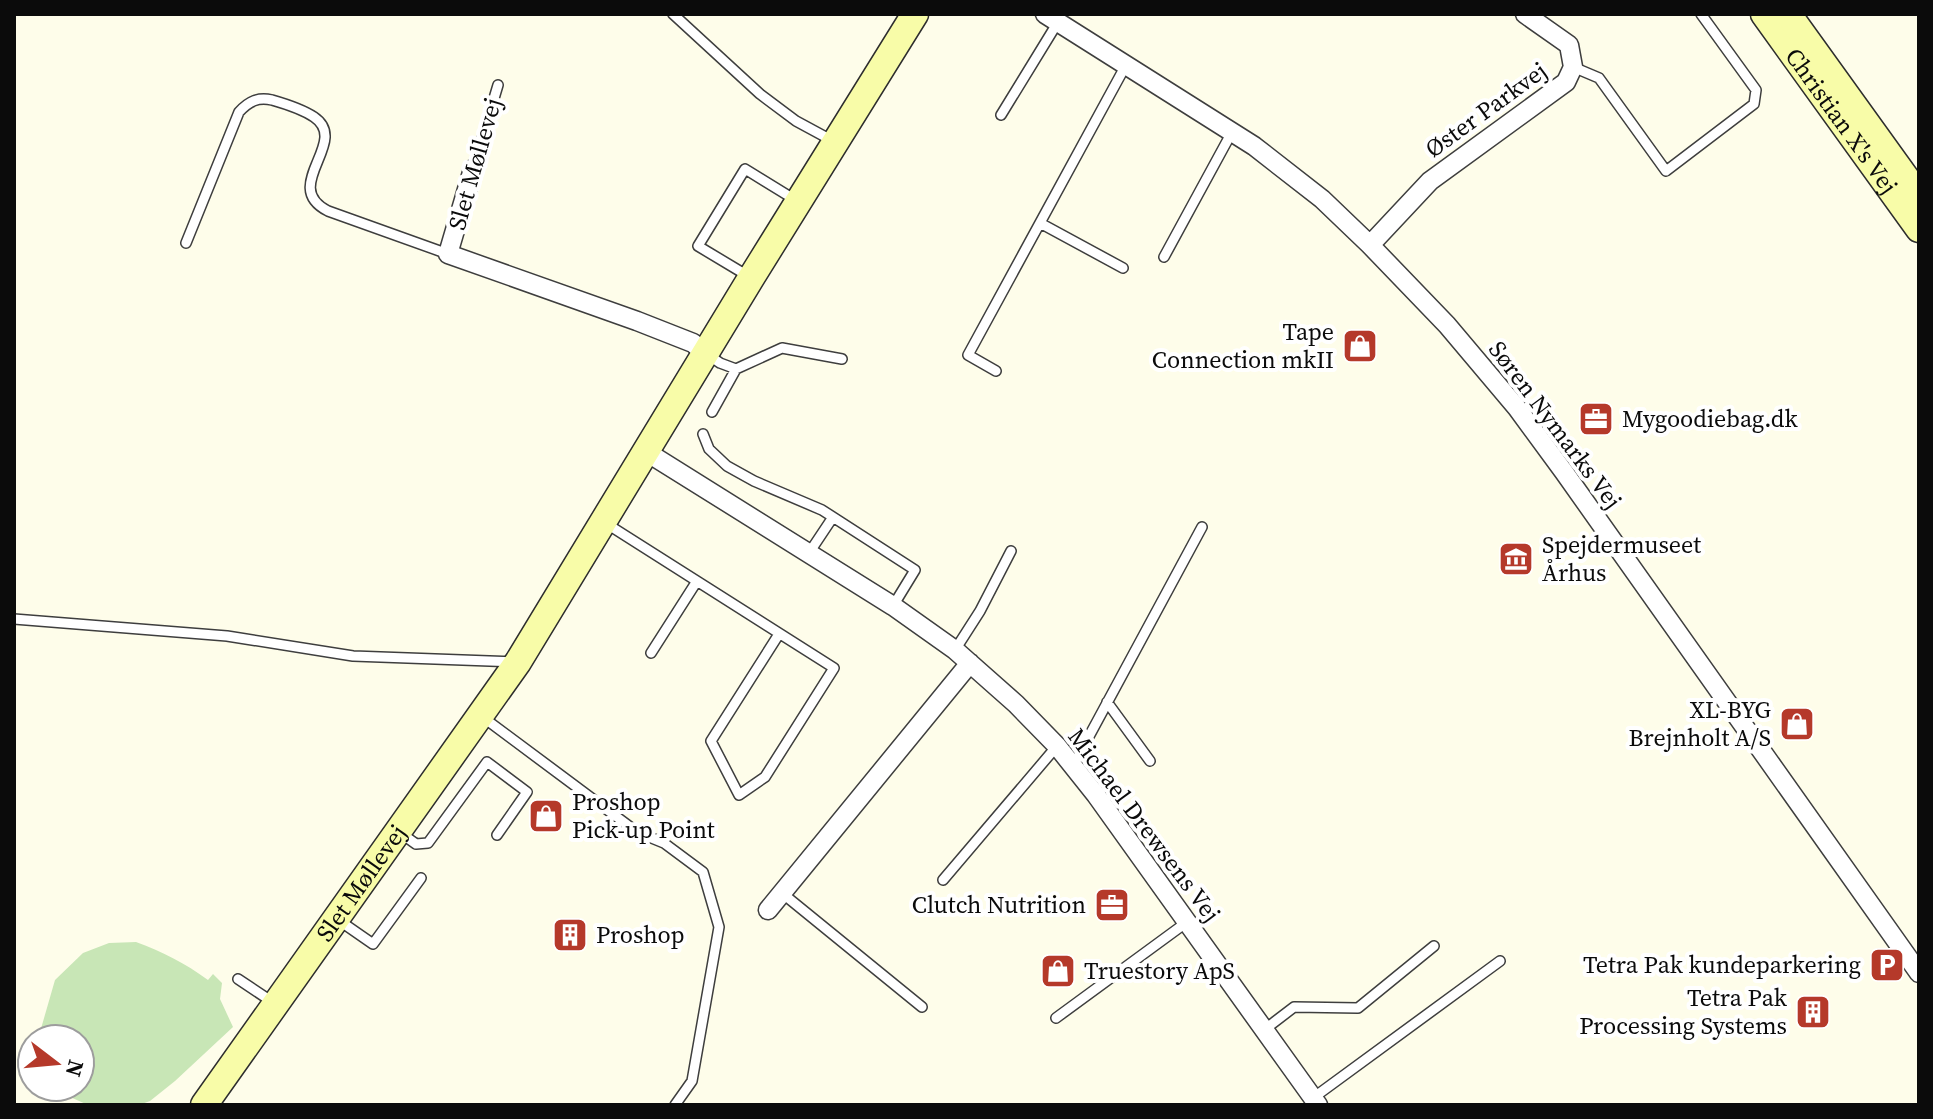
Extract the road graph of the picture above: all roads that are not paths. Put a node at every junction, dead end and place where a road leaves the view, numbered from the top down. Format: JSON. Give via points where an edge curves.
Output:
{"nodes":[{"id":1,"x":673,"y":14,"type":"edge"},
{"id":2,"x":915,"y":14,"type":"edge"},
{"id":3,"x":1525,"y":14,"type":"edge"},
{"id":4,"x":1701,"y":14,"type":"edge"},
{"id":5,"x":1764,"y":14,"type":"edge"},
{"id":6,"x":1788,"y":14,"type":"edge"},
{"id":7,"x":1052,"y":18,"type":"edge"},
{"id":8,"x":1126,"y":65,"type":"junction"},
{"id":9,"x":1573,"y":67,"type":"junction"},
{"id":10,"x":498,"y":85,"type":"dead end"},
{"id":11,"x":1001,"y":115,"type":"dead end"},
{"id":12,"x":1232,"y":132,"type":"junction"},
{"id":13,"x":836,"y":142,"type":"junction"},
{"id":14,"x":473,"y":169,"type":"joint"},
{"id":15,"x":1919,"y":196,"type":"edge"},
{"id":16,"x":799,"y":202,"type":"junction"},
{"id":17,"x":1040,"y":223,"type":"junction"},
{"id":18,"x":1919,"y":229,"type":"edge"},
{"id":19,"x":186,"y":243,"type":"dead end"},
{"id":20,"x":1370,"y":245,"type":"junction"},
{"id":21,"x":448,"y":254,"type":"junction"},
{"id":22,"x":1164,"y":257,"type":"dead end"},
{"id":23,"x":1123,"y":268,"type":"dead end"},
{"id":24,"x":751,"y":278,"type":"junction"},
{"id":25,"x":705,"y":353,"type":"junction"},
{"id":26,"x":842,"y":359,"type":"dead end"},
{"id":27,"x":736,"y":369,"type":"junction"},
{"id":28,"x":996,"y":371,"type":"dead end"},
{"id":29,"x":712,"y":412,"type":"dead end"},
{"id":30,"x":703,"y":434,"type":"dead end"},
{"id":31,"x":645,"y":451,"type":"junction"},
{"id":32,"x":833,"y":517,"type":"junction"},
{"id":33,"x":602,"y":522,"type":"junction"},
{"id":34,"x":1202,"y":527,"type":"dead end"},
{"id":35,"x":1011,"y":551,"type":"dead end"},
{"id":36,"x":809,"y":553,"type":"junction"},
{"id":37,"x":697,"y":581,"type":"junction"},
{"id":38,"x":893,"y":606,"type":"junction"},
{"id":39,"x":14,"y":619,"type":"edge"},
{"id":40,"x":779,"y":634,"type":"junction"},
{"id":41,"x":955,"y":650,"type":"junction"},
{"id":42,"x":651,"y":653,"type":"dead end"},
{"id":43,"x":518,"y":662,"type":"junction"},
{"id":44,"x":970,"y":663,"type":"junction"},
{"id":45,"x":1107,"y":702,"type":"junction"},
{"id":46,"x":481,"y":716,"type":"junction"},
{"id":47,"x":1057,"y":746,"type":"junction"},
{"id":48,"x":1150,"y":761,"type":"dead end"},
{"id":49,"x":1073,"y":766,"type":"junction"},
{"id":50,"x":399,"y":832,"type":"junction"},
{"id":51,"x":497,"y":835,"type":"dead end"},
{"id":52,"x":421,"y":878,"type":"dead end"},
{"id":53,"x":943,"y":880,"type":"dead end"},
{"id":54,"x":782,"y":892,"type":"junction"},
{"id":55,"x":768,"y":910,"type":"dead end"},
{"id":56,"x":337,"y":919,"type":"junction"},
{"id":57,"x":1187,"y":922,"type":"junction"},
{"id":58,"x":1434,"y":946,"type":"dead end"},
{"id":59,"x":1500,"y":961,"type":"dead end"},
{"id":60,"x":1919,"y":973,"type":"edge"},
{"id":61,"x":238,"y":979,"type":"dead end"},
{"id":62,"x":277,"y":1004,"type":"junction"},
{"id":63,"x":922,"y":1007,"type":"dead end"},
{"id":64,"x":1056,"y":1018,"type":"dead end"},
{"id":65,"x":1264,"y":1030,"type":"junction"},
{"id":66,"x":1316,"y":1102,"type":"edge"},
{"id":67,"x":204,"y":1105,"type":"edge"},
{"id":68,"x":675,"y":1105,"type":"edge"}],
"edges":[{"from":1,"to":13,"type":"lane","via":[[760,94]]},
{"from":2,"to":13,"type":"street","name":"Slet Møllevej"},
{"from":3,"to":9,"type":"street","name":"Øster Parkvej","via":[[1569,45]]},
{"from":4,"to":9,"type":"lane","via":[[1756,90],[1754,104],[1666,171],[1599,78]]},
{"from":5,"to":18,"type":"street","name":"Christian X's Vej"},
{"from":6,"to":15,"type":"street","name":"Christian X's Vej"},
{"from":7,"to":8,"type":"street","name":"Søren Nymarks Vej"},
{"from":7,"to":11,"type":"lane"},
{"from":8,"to":12,"type":"street","name":"Søren Nymarks Vej"},
{"from":8,"to":17,"type":"lane"},
{"from":9,"to":20,"type":"street","name":"Øster Parkvej","via":[[1566,82],[1430,181]]},
{"from":10,"to":14,"type":"lane","name":"Slet Møllevej"},
{"from":12,"to":20,"type":"street","name":"Søren Nymarks Vej","via":[[1322,199]]},
{"from":12,"to":22,"type":"lane"},
{"from":13,"to":16,"type":"street","name":"Slet Møllevej"},
{"from":14,"to":21,"type":"street","name":"Slet Møllevej"},
{"from":16,"to":24,"type":"street","name":"Slet Møllevej"},
{"from":16,"to":24,"type":"lane","via":[[745,169],[698,246]]},
{"from":17,"to":23,"type":"lane"},
{"from":17,"to":28,"type":"lane","via":[[968,355]]},
{"from":19,"to":21,"type":"lane","via":[[239,112],[262,98],[293,107],[321,124],[323,148],[310,188],[316,203]]},
{"from":20,"to":60,"type":"street","name":"Søren Nymarks Vej","via":[[1517,408]]},
{"from":21,"to":25,"type":"street","name":"Slet Møllevej","via":[[693,343]]},
{"from":24,"to":25,"type":"street","name":"Slet Møllevej"},
{"from":25,"to":27,"type":"lane"},
{"from":25,"to":31,"type":"street","name":"Slet Møllevej"},
{"from":26,"to":27,"type":"lane","via":[[782,348]]},
{"from":27,"to":29,"type":"lane"},
{"from":30,"to":32,"type":"lane","via":[[709,449],[727,466]]},
{"from":31,"to":33,"type":"street","name":"Slet Møllevej"},
{"from":31,"to":36,"type":"street","name":"Michael Drewsens Vej"},
{"from":32,"to":36,"type":"lane"},
{"from":32,"to":38,"type":"lane","via":[[915,570]]},
{"from":33,"to":37,"type":"lane"},
{"from":33,"to":43,"type":"street","name":"Slet Møllevej"},
{"from":34,"to":45,"type":"lane"},
{"from":35,"to":41,"type":"lane"},
{"from":36,"to":38,"type":"street","name":"Michael Drewsens Vej"},
{"from":37,"to":40,"type":"lane"},
{"from":37,"to":42,"type":"lane"},
{"from":38,"to":41,"type":"street","name":"Michael Drewsens Vej"},
{"from":39,"to":43,"type":"lane","via":[[227,636],[353,656]]},
{"from":40,"to":40,"type":"lane","via":[[834,668],[765,777],[739,795],[711,741]]},
{"from":41,"to":44,"type":"street","name":"Michael Drewsens Vej"},
{"from":43,"to":46,"type":"street","name":"Slet Møllevej"},
{"from":44,"to":47,"type":"street","name":"Michael Drewsens Vej"},
{"from":44,"to":54,"type":"street"},
{"from":45,"to":48,"type":"lane"},
{"from":45,"to":49,"type":"lane"},
{"from":46,"to":50,"type":"street","name":"Slet Møllevej"},
{"from":46,"to":68,"type":"lane","via":[[637,832],[664,843],[703,872],[719,927],[692,1081]]},
{"from":47,"to":49,"type":"street","name":"Michael Drewsens Vej"},
{"from":47,"to":53,"type":"lane"},
{"from":49,"to":57,"type":"street","name":"Michael Drewsens Vej"},
{"from":50,"to":51,"type":"lane","via":[[416,844],[428,843],[487,762],[527,792]]},
{"from":50,"to":56,"type":"street","name":"Slet Møllevej"},
{"from":52,"to":56,"type":"lane","via":[[373,944]]},
{"from":54,"to":55,"type":"street"},
{"from":54,"to":63,"type":"lane"},
{"from":56,"to":62,"type":"street","name":"Slet Møllevej"},
{"from":57,"to":64,"type":"lane"},
{"from":57,"to":65,"type":"street","name":"Michael Drewsens Vej"},
{"from":58,"to":65,"type":"lane","via":[[1358,1008],[1294,1007]]},
{"from":59,"to":66,"type":"lane"},
{"from":61,"to":62,"type":"lane"},
{"from":62,"to":67,"type":"street","name":"Slet Møllevej"},
{"from":65,"to":66,"type":"street","name":"Michael Drewsens Vej"}]}
